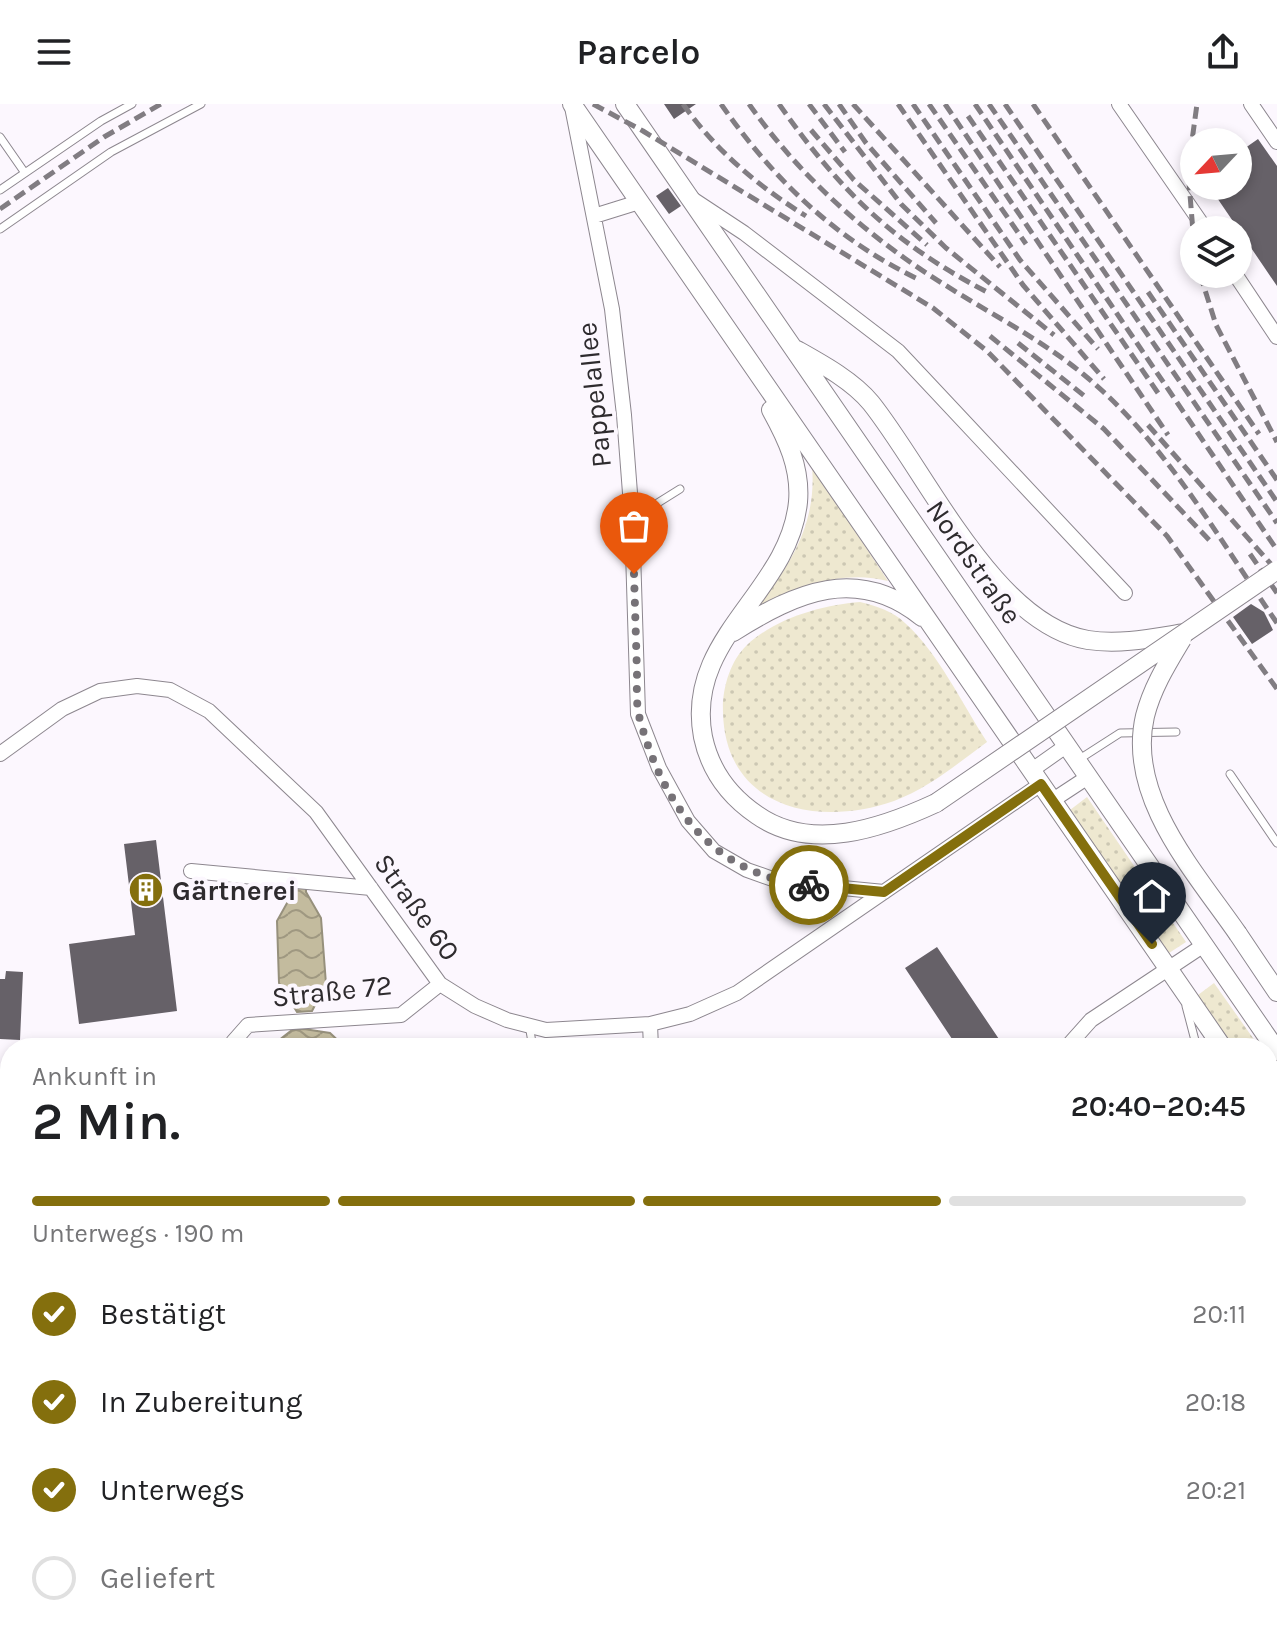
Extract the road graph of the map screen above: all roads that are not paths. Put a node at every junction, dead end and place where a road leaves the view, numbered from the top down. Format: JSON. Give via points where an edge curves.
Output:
{"nodes":[{"id":1,"x":132,"y":104,"type":"edge"},
{"id":2,"x":201,"y":104,"type":"edge"},
{"id":3,"x":572,"y":104,"type":"edge"},
{"id":4,"x":625,"y":104,"type":"edge"},
{"id":5,"x":1119,"y":104,"type":"edge"},
{"id":6,"x":1251,"y":104,"type":"edge"},
{"id":7,"x":0,"y":137,"type":"edge"},
{"id":8,"x":1277,"y":142,"type":"edge"},
{"id":9,"x":25,"y":173,"type":"junction"},
{"id":10,"x":0,"y":190,"type":"edge"},
{"id":11,"x":687,"y":195,"type":"junction"},
{"id":12,"x":639,"y":202,"type":"junction"},
{"id":13,"x":594,"y":216,"type":"junction"},
{"id":14,"x":1196,"y":216,"type":"edge"},
{"id":15,"x":0,"y":229,"type":"edge"},
{"id":16,"x":1244,"y":288,"type":"edge"},
{"id":17,"x":1277,"y":337,"type":"edge"},
{"id":18,"x":734,"y":340,"type":"junction"},
{"id":19,"x":791,"y":347,"type":"junction"},
{"id":20,"x":680,"y":489,"type":"dead end"},
{"id":21,"x":632,"y":519,"type":"junction"},
{"id":22,"x":1277,"y":570,"type":"edge"},
{"id":23,"x":1125,"y":593,"type":"dead end"},
{"id":24,"x":935,"y":628,"type":"junction"},
{"id":25,"x":1185,"y":633,"type":"junction"},
{"id":26,"x":728,"y":635,"type":"junction"},
{"id":27,"x":1176,"y":732,"type":"dead end"},
{"id":28,"x":0,"y":754,"type":"edge"},
{"id":29,"x":1071,"y":754,"type":"junction"},
{"id":30,"x":1230,"y":774,"type":"dead end"},
{"id":31,"x":1037,"y":777,"type":"junction"},
{"id":32,"x":1088,"y":777,"type":"junction"},
{"id":33,"x":1053,"y":800,"type":"junction"},
{"id":34,"x":1277,"y":843,"type":"edge"},
{"id":35,"x":191,"y":871,"type":"dead end"},
{"id":36,"x":371,"y":888,"type":"junction"},
{"id":37,"x":884,"y":892,"type":"junction"},
{"id":38,"x":1204,"y":945,"type":"junction"},
{"id":39,"x":1169,"y":968,"type":"junction"},
{"id":40,"x":440,"y":984,"type":"junction"},
{"id":41,"x":1180,"y":985,"type":"junction"},
{"id":42,"x":1277,"y":992,"type":"edge"},
{"id":43,"x":650,"y":1024,"type":"junction"},
{"id":44,"x":529,"y":1025,"type":"junction"},
{"id":45,"x":237,"y":1038,"type":"edge"},
{"id":46,"x":531,"y":1038,"type":"edge"},
{"id":47,"x":651,"y":1038,"type":"edge"},
{"id":48,"x":1075,"y":1038,"type":"edge"},
{"id":49,"x":1194,"y":1038,"type":"edge"},
{"id":50,"x":1216,"y":1038,"type":"edge"},
{"id":51,"x":1268,"y":1038,"type":"edge"}],
"edges":[{"from":1,"to":9,"type":"lane"},
{"from":2,"to":15,"type":"lane","via":[[111,152]]},
{"from":3,"to":12,"type":"street"},
{"from":3,"to":13,"type":"street","name":"Pappelallee"},
{"from":4,"to":11,"type":"street","name":"Nordstraße"},
{"from":5,"to":14,"type":"street"},
{"from":6,"to":8,"type":"street"},
{"from":7,"to":9,"type":"lane"},
{"from":9,"to":10,"type":"lane"},
{"from":11,"to":19,"type":"street","name":"Nordstraße"},
{"from":11,"to":23,"type":"street","via":[[898,351]]},
{"from":12,"to":13,"type":"street"},
{"from":12,"to":18,"type":"street"},
{"from":13,"to":21,"type":"street","name":"Pappelallee","via":[[612,309]]},
{"from":16,"to":17,"type":"street"},
{"from":18,"to":24,"type":"street"},
{"from":18,"to":26,"type":"street","via":[[786,438],[795,462],[798,502],[788,543]]},
{"from":19,"to":25,"type":"street","via":[[869,401],[999,584],[1027,611],[1086,640],[1117,642]]},
{"from":19,"to":29,"type":"street","name":"Nordstraße"},
{"from":20,"to":21,"type":"lane"},
{"from":21,"to":37,"type":"street","name":"Pappelallee","via":[[638,714],[688,821],[714,851],[758,874],[781,882]]},
{"from":22,"to":25,"type":"street","bridge":true},
{"from":24,"to":26,"type":"street","via":[[888,595],[847,587],[798,598]]},
{"from":24,"to":31,"type":"street"},
{"from":25,"to":26,"type":"street","bridge":true,"via":[[936,803],[859,832],[814,834],[760,818],[736,800],[707,755],[700,695],[707,670]]},
{"from":25,"to":42,"type":"street","bridge":true,"via":[[1154,688],[1144,719],[1143,757],[1152,799],[1175,844]]},
{"from":27,"to":29,"type":"lane","via":[[1120,733]]},
{"from":28,"to":36,"type":"street","name":"Straße 60","via":[[62,709],[100,691],[137,686],[170,690],[209,711],[316,812]]},
{"from":29,"to":31,"type":"street","name":"Straße 60"},
{"from":29,"to":32,"type":"street","name":"Nordstraße"},
{"from":30,"to":34,"type":"lane"},
{"from":31,"to":33,"type":"street"},
{"from":31,"to":37,"type":"street","name":"Straße 60"},
{"from":32,"to":33,"type":"street"},
{"from":32,"to":38,"type":"street","name":"Nordstraße"},
{"from":33,"to":39,"type":"street"},
{"from":35,"to":36,"type":"street"},
{"from":36,"to":40,"type":"street","name":"Straße 60"},
{"from":37,"to":43,"type":"street","name":"Straße 60","via":[[737,993],[690,1014]]},
{"from":38,"to":39,"type":"street"},
{"from":38,"to":51,"type":"street","name":"Nordstraße"},
{"from":39,"to":41,"type":"street"},
{"from":39,"to":48,"type":"street","via":[[1091,1020]]},
{"from":40,"to":44,"type":"street","name":"Straße 60","via":[[475,1006]]},
{"from":40,"to":45,"type":"street","name":"Straße 72","via":[[401,1015],[248,1025]]},
{"from":41,"to":49,"type":"lane"},
{"from":41,"to":50,"type":"street"},
{"from":43,"to":44,"type":"street","name":"Straße 60","via":[[546,1030]]},
{"from":43,"to":47,"type":"street"},
{"from":44,"to":46,"type":"lane"}]}
